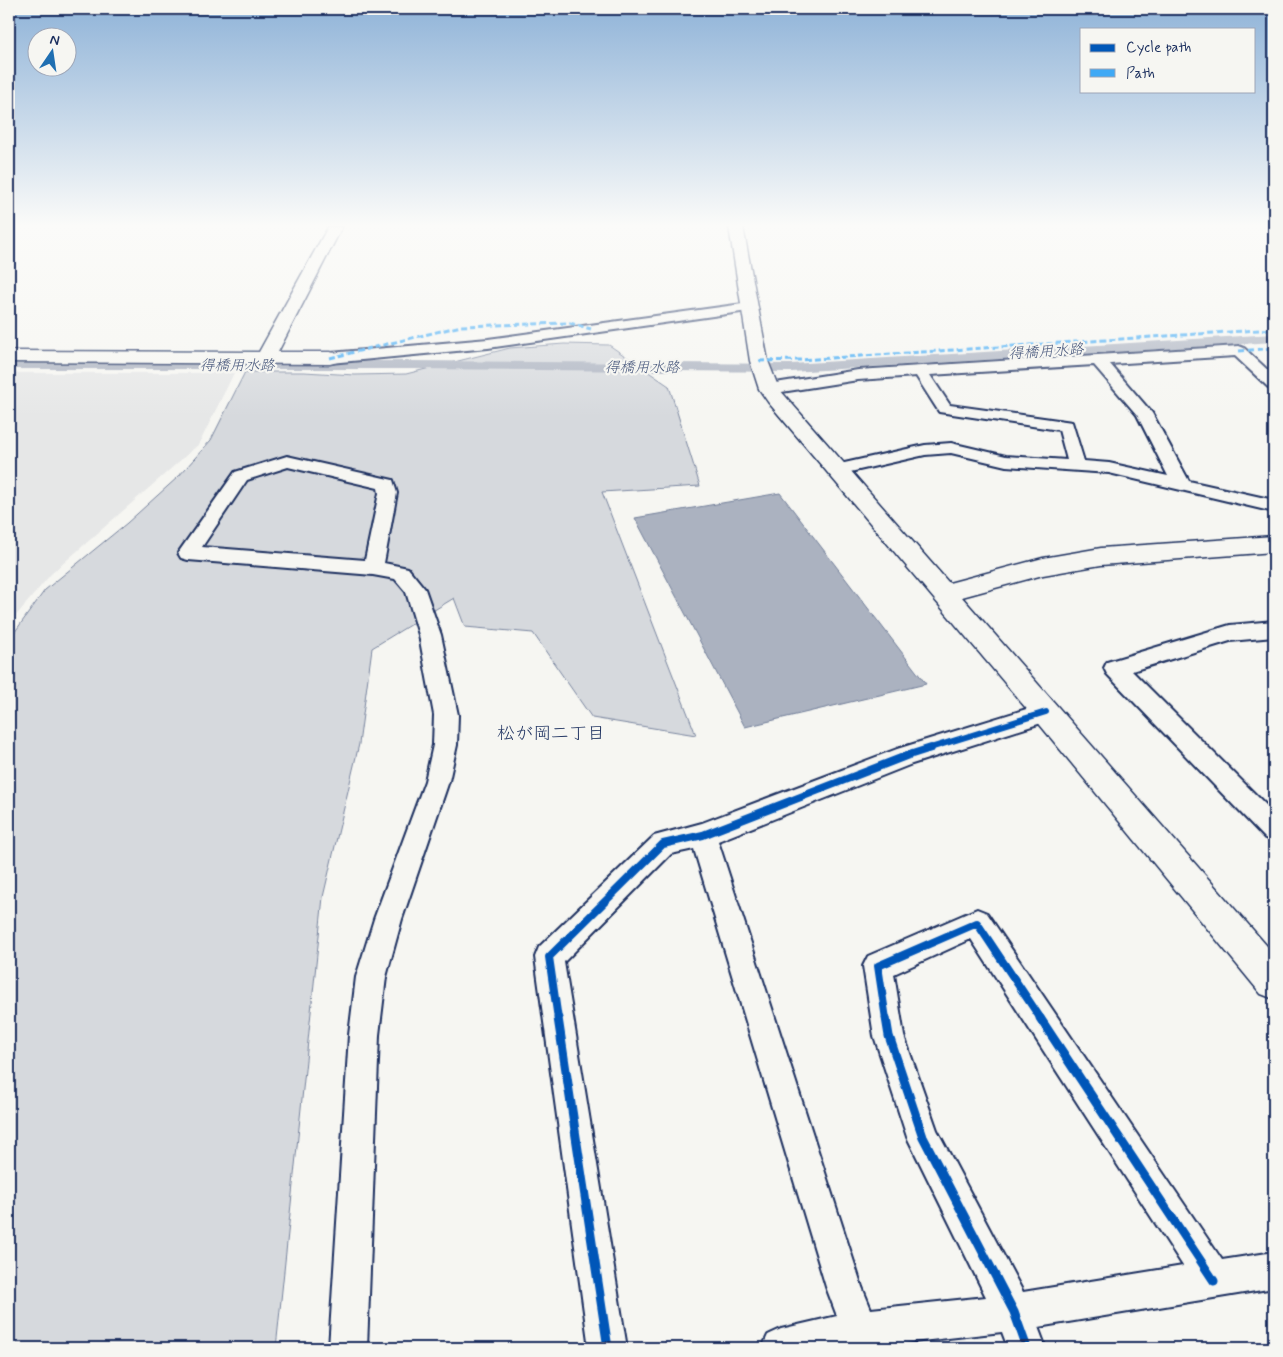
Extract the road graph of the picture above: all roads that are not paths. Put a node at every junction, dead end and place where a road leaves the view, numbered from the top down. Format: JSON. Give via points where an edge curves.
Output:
{"nodes":[{"id":1,"x":301,"y":290,"type":"edge"},
{"id":2,"x":747,"y":290,"type":"edge"},
{"id":3,"x":750,"y":307,"type":"junction"},
{"id":4,"x":9,"y":357,"type":"edge"},
{"id":5,"x":266,"y":357,"type":"junction"},
{"id":6,"x":330,"y":358,"type":"joint"},
{"id":7,"x":1098,"y":360,"type":"junction"},
{"id":8,"x":920,"y":371,"type":"junction"},
{"id":9,"x":765,"y":377,"type":"junction"},
{"id":10,"x":1274,"y":384,"type":"edge"},
{"id":11,"x":1077,"y":466,"type":"junction"},
{"id":12,"x":837,"y":470,"type":"junction"},
{"id":13,"x":1182,"y":485,"type":"junction"},
{"id":14,"x":1274,"y":506,"type":"edge"},
{"id":15,"x":1274,"y":544,"type":"edge"},
{"id":16,"x":374,"y":568,"type":"junction"},
{"id":17,"x":944,"y":594,"type":"junction"},
{"id":18,"x":1274,"y":629,"type":"edge"},
{"id":19,"x":1046,"y":712,"type":"junction"},
{"id":20,"x":1274,"y":830,"type":"edge"},
{"id":21,"x":702,"y":835,"type":"junction"},
{"id":22,"x":1274,"y":981,"type":"edge"},
{"id":23,"x":1274,"y":1270,"type":"edge"},
{"id":24,"x":1214,"y":1281,"type":"junction"},
{"id":25,"x":1014,"y":1312,"type":"junction"},
{"id":26,"x":861,"y":1329,"type":"junction"},
{"id":27,"x":348,"y":1348,"type":"edge"},
{"id":28,"x":608,"y":1348,"type":"edge"},
{"id":29,"x":781,"y":1348,"type":"edge"},
{"id":30,"x":1027,"y":1348,"type":"edge"}],
"edges":[{"from":1,"to":5,"type":"street"},
{"from":2,"to":3,"type":"street"},
{"from":3,"to":6,"type":"street","via":[[404,354]]},
{"from":3,"to":9,"type":"street"},
{"from":4,"to":5,"type":"street"},
{"from":5,"to":6,"type":"street"},
{"from":7,"to":8,"type":"street"},
{"from":7,"to":10,"type":"street","via":[[1239,351]]},
{"from":7,"to":13,"type":"street","via":[[1144,413]]},
{"from":8,"to":9,"type":"street"},
{"from":8,"to":11,"type":"street","via":[[945,409],[1066,426]]},
{"from":9,"to":12,"type":"street"},
{"from":11,"to":12,"type":"street","via":[[1006,461],[951,448],[925,450]]},
{"from":11,"to":13,"type":"street","via":[[1109,468]]},
{"from":12,"to":17,"type":"street"},
{"from":13,"to":14,"type":"street"},
{"from":15,"to":17,"type":"street","via":[[1079,559]]},
{"from":16,"to":16,"type":"street","via":[[227,556],[188,553],[241,476],[287,461],[387,484]]},
{"from":16,"to":27,"type":"street","via":[[401,573],[415,589],[430,635],[446,715],[445,745],[437,781],[388,919],[372,977],[364,1035]]},
{"from":17,"to":19,"type":"street"},
{"from":18,"to":20,"type":"street","via":[[1230,632],[1114,668]]},
{"from":19,"to":21,"type":"street","via":[[906,756]]},
{"from":19,"to":22,"type":"street"},
{"from":21,"to":26,"type":"street","via":[[844,1287]]},
{"from":21,"to":28,"type":"street","via":[[663,844],[550,957]]},
{"from":23,"to":24,"type":"street"},
{"from":24,"to":25,"type":"street"},
{"from":24,"to":25,"type":"street","via":[[978,923],[878,966],[889,1036],[923,1137]]},
{"from":25,"to":26,"type":"street"},
{"from":25,"to":30,"type":"street"},
{"from":26,"to":29,"type":"street"}]}
